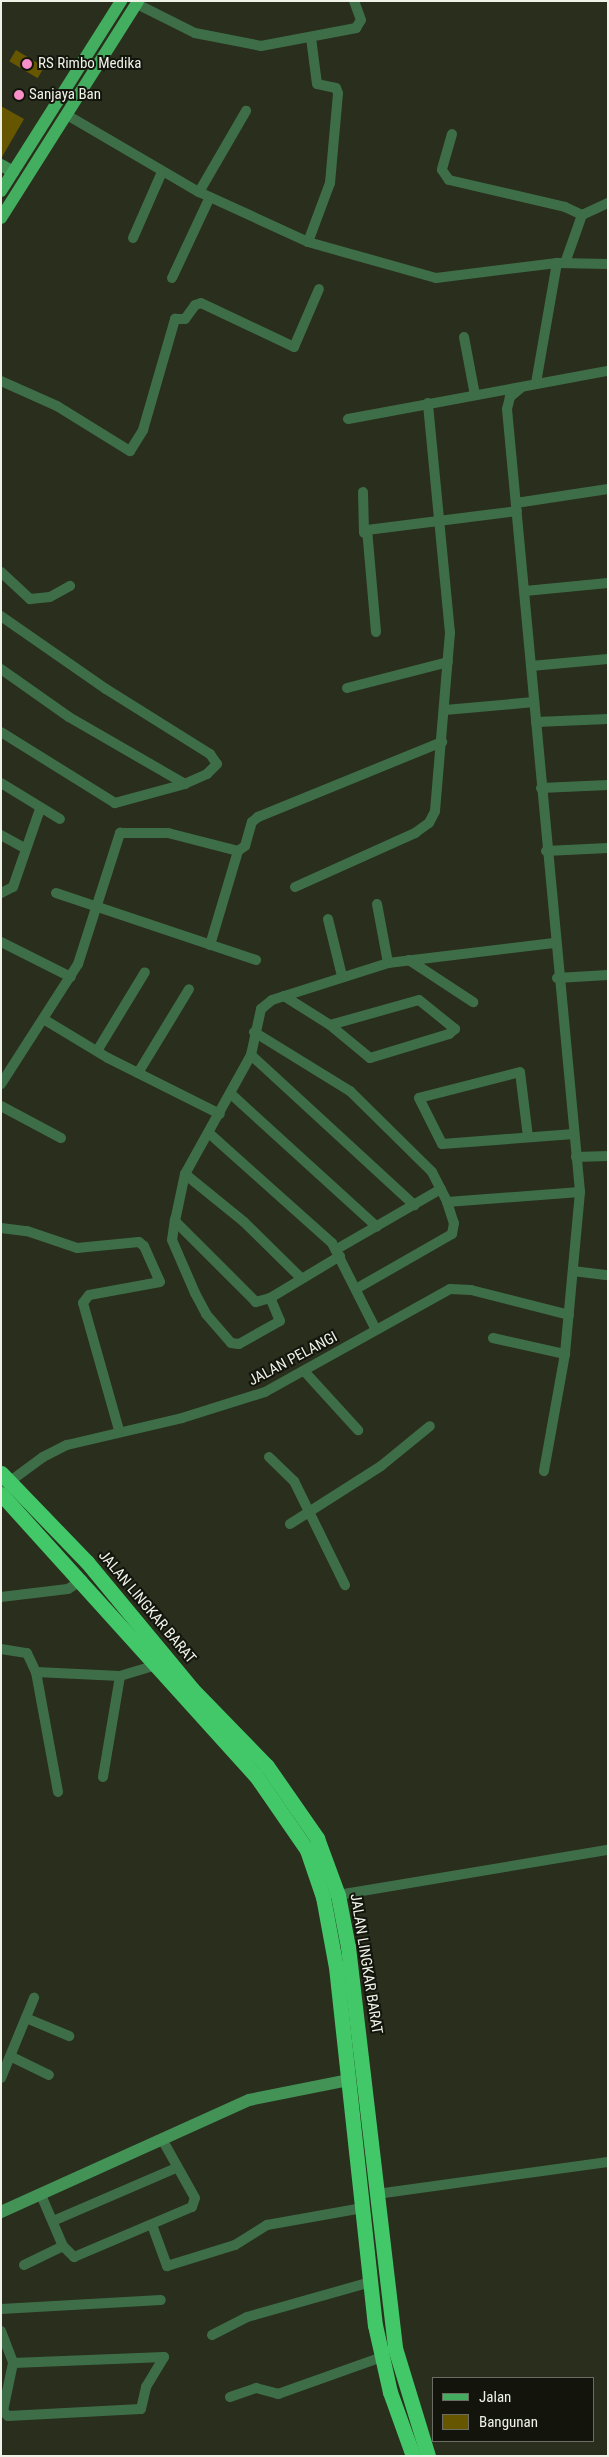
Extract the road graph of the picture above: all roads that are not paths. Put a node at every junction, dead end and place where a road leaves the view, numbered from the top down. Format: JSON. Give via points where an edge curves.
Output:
{"nodes":[{"id":1,"x":121,"y":1,"type":"edge"},
{"id":2,"x":354,"y":1,"type":"edge"},
{"id":3,"x":137,"y":2,"type":"edge"},
{"id":4,"x":311,"y":38,"type":"junction"},
{"id":5,"x":246,"y":111,"type":"dead end"},
{"id":6,"x":67,"y":115,"type":"junction"},
{"id":7,"x":452,"y":134,"type":"dead end"},
{"id":8,"x":1,"y":165,"type":"edge"},
{"id":9,"x":162,"y":172,"type":"junction"},
{"id":10,"x":8,"y":176,"type":"edge"},
{"id":11,"x":1,"y":191,"type":"edge"},
{"id":12,"x":200,"y":192,"type":"junction"},
{"id":13,"x":210,"y":197,"type":"junction"},
{"id":14,"x":608,"y":203,"type":"edge"},
{"id":15,"x":582,"y":215,"type":"junction"},
{"id":16,"x":1,"y":218,"type":"edge"},
{"id":17,"x":133,"y":238,"type":"dead end"},
{"id":18,"x":308,"y":242,"type":"junction"},
{"id":19,"x":561,"y":263,"type":"junction"},
{"id":20,"x":608,"y":264,"type":"edge"},
{"id":21,"x":172,"y":278,"type":"dead end"},
{"id":22,"x":318,"y":289,"type":"dead end"},
{"id":23,"x":464,"y":337,"type":"dead end"},
{"id":24,"x":608,"y":370,"type":"edge"},
{"id":25,"x":1,"y":381,"type":"edge"},
{"id":26,"x":536,"y":383,"type":"junction"},
{"id":27,"x":522,"y":387,"type":"junction"},
{"id":28,"x":475,"y":395,"type":"junction"},
{"id":29,"x":428,"y":403,"type":"junction"},
{"id":30,"x":348,"y":418,"type":"dead end"},
{"id":31,"x":608,"y":490,"type":"edge"},
{"id":32,"x":363,"y":492,"type":"dead end"},
{"id":33,"x":516,"y":507,"type":"junction"},
{"id":34,"x":440,"y":522,"type":"junction"},
{"id":35,"x":364,"y":533,"type":"junction"},
{"id":36,"x":1,"y":572,"type":"edge"},
{"id":37,"x":608,"y":583,"type":"edge"},
{"id":38,"x":70,"y":586,"type":"dead end"},
{"id":39,"x":525,"y":591,"type":"junction"},
{"id":40,"x":1,"y":616,"type":"edge"},
{"id":41,"x":376,"y":632,"type":"dead end"},
{"id":42,"x":608,"y":659,"type":"edge"},
{"id":43,"x":448,"y":662,"type":"junction"},
{"id":44,"x":531,"y":666,"type":"junction"},
{"id":45,"x":1,"y":669,"type":"edge"},
{"id":46,"x":347,"y":688,"type":"dead end"},
{"id":47,"x":534,"y":702,"type":"junction"},
{"id":48,"x":445,"y":710,"type":"junction"},
{"id":49,"x":608,"y":719,"type":"edge"},
{"id":50,"x":536,"y":722,"type":"junction"},
{"id":51,"x":2,"y":733,"type":"edge"},
{"id":52,"x":442,"y":742,"type":"junction"},
{"id":53,"x":1,"y":783,"type":"edge"},
{"id":54,"x":185,"y":784,"type":"junction"},
{"id":55,"x":608,"y":785,"type":"edge"},
{"id":56,"x":541,"y":788,"type":"junction"},
{"id":57,"x":40,"y":809,"type":"junction"},
{"id":58,"x":60,"y":819,"type":"dead end"},
{"id":59,"x":1,"y":834,"type":"edge"},
{"id":60,"x":24,"y":848,"type":"junction"},
{"id":61,"x":608,"y":848,"type":"edge"},
{"id":62,"x":238,"y":850,"type":"junction"},
{"id":63,"x":546,"y":851,"type":"junction"},
{"id":64,"x":295,"y":887,"type":"dead end"},
{"id":65,"x":1,"y":893,"type":"edge"},
{"id":66,"x":56,"y":893,"type":"dead end"},
{"id":67,"x":377,"y":904,"type":"dead end"},
{"id":68,"x":97,"y":906,"type":"junction"},
{"id":69,"x":328,"y":919,"type":"dead end"},
{"id":70,"x":1,"y":942,"type":"edge"},
{"id":71,"x":554,"y":943,"type":"junction"},
{"id":72,"x":210,"y":945,"type":"junction"},
{"id":73,"x":256,"y":960,"type":"dead end"},
{"id":74,"x":409,"y":960,"type":"junction"},
{"id":75,"x":388,"y":964,"type":"junction"},
{"id":76,"x":145,"y":972,"type":"dead end"},
{"id":77,"x":608,"y":975,"type":"edge"},
{"id":78,"x":342,"y":976,"type":"junction"},
{"id":79,"x":71,"y":977,"type":"junction"},
{"id":80,"x":557,"y":978,"type":"junction"},
{"id":81,"x":190,"y":989,"type":"dead end"},
{"id":82,"x":284,"y":996,"type":"junction"},
{"id":83,"x":473,"y":1002,"type":"dead end"},
{"id":84,"x":45,"y":1020,"type":"junction"},
{"id":85,"x":330,"y":1025,"type":"junction"},
{"id":86,"x":254,"y":1032,"type":"junction"},
{"id":87,"x":97,"y":1051,"type":"junction"},
{"id":88,"x":251,"y":1055,"type":"junction"},
{"id":89,"x":138,"y":1073,"type":"junction"},
{"id":90,"x":1,"y":1084,"type":"edge"},
{"id":91,"x":231,"y":1094,"type":"junction"},
{"id":92,"x":1,"y":1106,"type":"edge"},
{"id":93,"x":220,"y":1114,"type":"junction"},
{"id":94,"x":210,"y":1134,"type":"junction"},
{"id":95,"x":574,"y":1134,"type":"junction"},
{"id":96,"x":528,"y":1137,"type":"junction"},
{"id":97,"x":61,"y":1138,"type":"dead end"},
{"id":98,"x":608,"y":1156,"type":"edge"},
{"id":99,"x":576,"y":1157,"type":"junction"},
{"id":100,"x":185,"y":1174,"type":"junction"},
{"id":101,"x":441,"y":1189,"type":"junction"},
{"id":102,"x":580,"y":1192,"type":"junction"},
{"id":103,"x":447,"y":1202,"type":"junction"},
{"id":104,"x":414,"y":1206,"type":"junction"},
{"id":105,"x":175,"y":1219,"type":"junction"},
{"id":106,"x":1,"y":1228,"type":"edge"},
{"id":107,"x":376,"y":1228,"type":"junction"},
{"id":108,"x":338,"y":1252,"type":"junction"},
{"id":109,"x":573,"y":1271,"type":"junction"},
{"id":110,"x":608,"y":1275,"type":"edge"},
{"id":111,"x":302,"y":1279,"type":"junction"},
{"id":112,"x":356,"y":1289,"type":"junction"},
{"id":113,"x":270,"y":1298,"type":"junction"},
{"id":114,"x":569,"y":1314,"type":"junction"},
{"id":115,"x":376,"y":1330,"type":"junction"},
{"id":116,"x":492,"y":1338,"type":"dead end"},
{"id":117,"x":565,"y":1354,"type":"junction"},
{"id":118,"x":305,"y":1372,"type":"junction"},
{"id":119,"x":430,"y":1426,"type":"dead end"},
{"id":120,"x":119,"y":1430,"type":"junction"},
{"id":121,"x":358,"y":1430,"type":"dead end"},
{"id":122,"x":269,"y":1457,"type":"dead end"},
{"id":123,"x":544,"y":1471,"type":"dead end"},
{"id":124,"x":3,"y":1484,"type":"edge"},
{"id":125,"x":307,"y":1515,"type":"junction"},
{"id":126,"x":290,"y":1524,"type":"dead end"},
{"id":127,"x":82,"y":1580,"type":"junction"},
{"id":128,"x":345,"y":1585,"type":"dead end"},
{"id":129,"x":1,"y":1597,"type":"edge"},
{"id":130,"x":1,"y":1649,"type":"edge"},
{"id":131,"x":155,"y":1665,"type":"junction"},
{"id":132,"x":36,"y":1672,"type":"junction"},
{"id":133,"x":120,"y":1676,"type":"junction"},
{"id":134,"x":103,"y":1777,"type":"dead end"},
{"id":135,"x":58,"y":1792,"type":"dead end"},
{"id":136,"x":608,"y":1850,"type":"edge"},
{"id":137,"x":338,"y":1894,"type":"junction"},
{"id":138,"x":34,"y":1998,"type":"dead end"},
{"id":139,"x":26,"y":2018,"type":"junction"},
{"id":140,"x":69,"y":2036,"type":"dead end"},
{"id":141,"x":12,"y":2057,"type":"junction"},
{"id":142,"x":49,"y":2075,"type":"dead end"},
{"id":143,"x":1,"y":2078,"type":"edge"},
{"id":144,"x":348,"y":2080,"type":"junction"},
{"id":145,"x":368,"y":2109,"type":"junction"},
{"id":146,"x":352,"y":2110,"type":"junction"},
{"id":147,"x":370,"y":2131,"type":"junction"},
{"id":148,"x":354,"y":2132,"type":"junction"},
{"id":149,"x":163,"y":2141,"type":"junction"},
{"id":150,"x":608,"y":2162,"type":"edge"},
{"id":151,"x":176,"y":2168,"type":"junction"},
{"id":152,"x":377,"y":2194,"type":"junction"},
{"id":153,"x":41,"y":2195,"type":"junction"},
{"id":154,"x":362,"y":2208,"type":"junction"},
{"id":155,"x":1,"y":2212,"type":"edge"},
{"id":156,"x":53,"y":2221,"type":"junction"},
{"id":157,"x":152,"y":2225,"type":"junction"},
{"id":158,"x":63,"y":2246,"type":"junction"},
{"id":159,"x":24,"y":2265,"type":"dead end"},
{"id":160,"x":370,"y":2282,"type":"junction"},
{"id":161,"x":161,"y":2300,"type":"dead end"},
{"id":162,"x":1,"y":2309,"type":"edge"},
{"id":163,"x":1,"y":2331,"type":"edge"},
{"id":164,"x":212,"y":2335,"type":"dead end"},
{"id":165,"x":4,"y":2353,"type":"edge"},
{"id":166,"x":382,"y":2358,"type":"junction"},
{"id":167,"x":13,"y":2363,"type":"junction"},
{"id":168,"x":230,"y":2397,"type":"dead end"},
{"id":169,"x":412,"y":2456,"type":"edge"},
{"id":170,"x":428,"y":2456,"type":"edge"}],
"edges":[{"from":1,"to":10,"type":"main road"},
{"from":2,"to":4,"type":"street","via":[[361,20],[356,28]]},
{"from":3,"to":4,"type":"street","via":[[195,34],[257,46]]},
{"from":3,"to":6,"type":"main road"},
{"from":4,"to":18,"type":"street","via":[[317,84],[336,88],[338,93],[330,183]]},
{"from":5,"to":12,"type":"street"},
{"from":6,"to":9,"type":"street"},
{"from":6,"to":16,"type":"main road"},
{"from":7,"to":15,"type":"street","via":[[442,170],[449,180],[565,207]]},
{"from":8,"to":10,"type":"street"},
{"from":9,"to":12,"type":"street"},
{"from":9,"to":17,"type":"street"},
{"from":10,"to":11,"type":"main road"},
{"from":12,"to":13,"type":"street"},
{"from":13,"to":18,"type":"street"},
{"from":13,"to":21,"type":"street"},
{"from":14,"to":15,"type":"street"},
{"from":15,"to":19,"type":"street"},
{"from":18,"to":19,"type":"street","via":[[436,278]]},
{"from":19,"to":20,"type":"street"},
{"from":19,"to":26,"type":"street"},
{"from":22,"to":25,"type":"street","via":[[294,347],[202,303],[195,305],[185,319],[175,319],[138,443],[130,451],[57,406]]},
{"from":23,"to":28,"type":"street"},
{"from":24,"to":26,"type":"street"},
{"from":26,"to":27,"type":"street"},
{"from":27,"to":28,"type":"street"},
{"from":27,"to":33,"type":"street","via":[[507,404]]},
{"from":28,"to":29,"type":"street"},
{"from":29,"to":30,"type":"street"},
{"from":29,"to":34,"type":"street"},
{"from":31,"to":33,"type":"street"},
{"from":32,"to":35,"type":"street"},
{"from":33,"to":34,"type":"street"},
{"from":33,"to":39,"type":"street"},
{"from":34,"to":35,"type":"street"},
{"from":34,"to":43,"type":"street","via":[[449,627]]},
{"from":35,"to":41,"type":"street"},
{"from":36,"to":38,"type":"street","via":[[32,599],[50,596]]},
{"from":37,"to":39,"type":"street"},
{"from":39,"to":44,"type":"street"},
{"from":40,"to":54,"type":"street","via":[[106,690],[214,758],[217,764],[212,770]]},
{"from":42,"to":44,"type":"street"},
{"from":43,"to":46,"type":"street"},
{"from":43,"to":48,"type":"street"},
{"from":44,"to":47,"type":"street"},
{"from":45,"to":54,"type":"street","via":[[69,717]]},
{"from":47,"to":48,"type":"street"},
{"from":47,"to":50,"type":"street"},
{"from":48,"to":52,"type":"street"},
{"from":49,"to":50,"type":"street"},
{"from":50,"to":56,"type":"street"},
{"from":51,"to":54,"type":"street","via":[[115,804]]},
{"from":52,"to":62,"type":"street","via":[[258,817],[252,822],[246,846]]},
{"from":52,"to":64,"type":"street","via":[[437,800],[429,823],[402,840]]},
{"from":53,"to":57,"type":"street"},
{"from":55,"to":56,"type":"street"},
{"from":56,"to":63,"type":"street"},
{"from":57,"to":58,"type":"street"},
{"from":57,"to":60,"type":"street"},
{"from":59,"to":60,"type":"street"},
{"from":60,"to":65,"type":"street","via":[[13,887]]},
{"from":61,"to":63,"type":"street"},
{"from":62,"to":68,"type":"street","via":[[183,836],[125,830],[119,835]]},
{"from":62,"to":72,"type":"street"},
{"from":63,"to":71,"type":"street"},
{"from":66,"to":68,"type":"street"},
{"from":67,"to":75,"type":"street"},
{"from":68,"to":72,"type":"street"},
{"from":68,"to":79,"type":"street"},
{"from":69,"to":78,"type":"street"},
{"from":70,"to":79,"type":"street"},
{"from":71,"to":74,"type":"street"},
{"from":71,"to":80,"type":"street"},
{"from":72,"to":73,"type":"street"},
{"from":74,"to":75,"type":"street"},
{"from":74,"to":83,"type":"street"},
{"from":75,"to":78,"type":"street"},
{"from":76,"to":87,"type":"street"},
{"from":77,"to":80,"type":"street"},
{"from":78,"to":82,"type":"street"},
{"from":79,"to":84,"type":"street"},
{"from":80,"to":95,"type":"street"},
{"from":81,"to":89,"type":"street"},
{"from":82,"to":85,"type":"street"},
{"from":82,"to":86,"type":"street","via":[[261,1008]]},
{"from":84,"to":87,"type":"street"},
{"from":84,"to":90,"type":"street"},
{"from":85,"to":85,"type":"street","via":[[370,1058],[455,1029],[419,1000]]},
{"from":86,"to":88,"type":"street"},
{"from":86,"to":101,"type":"street","via":[[350,1090],[432,1172]]},
{"from":87,"to":89,"type":"street"},
{"from":88,"to":91,"type":"street"},
{"from":88,"to":104,"type":"street"},
{"from":89,"to":93,"type":"street"},
{"from":91,"to":93,"type":"street"},
{"from":91,"to":107,"type":"street"},
{"from":92,"to":97,"type":"street"},
{"from":93,"to":94,"type":"street"},
{"from":94,"to":100,"type":"street"},
{"from":94,"to":108,"type":"street","via":[[280,1193]]},
{"from":95,"to":96,"type":"street"},
{"from":95,"to":99,"type":"street"},
{"from":96,"to":96,"type":"street","via":[[520,1072],[419,1098],[442,1144]]},
{"from":98,"to":99,"type":"street"},
{"from":99,"to":102,"type":"street"},
{"from":100,"to":105,"type":"street"},
{"from":100,"to":111,"type":"street","via":[[244,1222]]},
{"from":101,"to":103,"type":"street"},
{"from":101,"to":104,"type":"street"},
{"from":102,"to":103,"type":"street"},
{"from":102,"to":109,"type":"street"},
{"from":103,"to":112,"type":"street","via":[[455,1227],[452,1234]]},
{"from":104,"to":107,"type":"street"},
{"from":105,"to":113,"type":"street","via":[[253,1300]]},
{"from":105,"to":113,"type":"street","via":[[172,1240],[195,1293],[206,1314],[231,1343],[239,1344],[280,1321]]},
{"from":106,"to":120,"type":"street","via":[[36,1233],[77,1248],[139,1242],[144,1246],[160,1282],[89,1296],[83,1303]]},
{"from":107,"to":108,"type":"street"},
{"from":108,"to":111,"type":"street"},
{"from":108,"to":112,"type":"street"},
{"from":109,"to":110,"type":"street"},
{"from":109,"to":114,"type":"street"},
{"from":111,"to":113,"type":"street"},
{"from":112,"to":115,"type":"street"},
{"from":114,"to":115,"type":"street","name":"JALAN PELANGI","via":[[456,1289]]},
{"from":114,"to":117,"type":"street"},
{"from":115,"to":118,"type":"street","name":"JALAN PELANGI"},
{"from":116,"to":117,"type":"street"},
{"from":117,"to":123,"type":"street"},
{"from":118,"to":120,"type":"street","name":"JALAN PELANGI","via":[[247,1399],[182,1418]]},
{"from":118,"to":121,"type":"street"},
{"from":119,"to":125,"type":"street","via":[[389,1461]]},
{"from":120,"to":124,"type":"street","name":"JALAN PELANGI","via":[[55,1450]]},
{"from":122,"to":125,"type":"street","via":[[294,1482]]},
{"from":124,"to":127,"type":"highway","name":"JALAN LINGKAR BARAT"},
{"from":124,"to":137,"type":"highway","name":"JALAN LINGKAR BARAT","via":[[87,1562],[192,1689],[267,1766],[317,1838]]},
{"from":125,"to":126,"type":"street"},
{"from":125,"to":128,"type":"street"},
{"from":127,"to":129,"type":"street","via":[[68,1589]]},
{"from":127,"to":131,"type":"highway","name":"JALAN LINGKAR BARAT"},
{"from":130,"to":132,"type":"street","via":[[27,1653]]},
{"from":131,"to":133,"type":"street"},
{"from":131,"to":144,"type":"highway","name":"JALAN LINGKAR BARAT","via":[[256,1776],[307,1850],[326,1912]]},
{"from":132,"to":133,"type":"street"},
{"from":132,"to":135,"type":"street"},
{"from":133,"to":134,"type":"street"},
{"from":136,"to":137,"type":"street"},
{"from":137,"to":145,"type":"highway","name":"JALAN LINGKAR BARAT"},
{"from":138,"to":139,"type":"street"},
{"from":139,"to":140,"type":"street"},
{"from":139,"to":141,"type":"street"},
{"from":141,"to":142,"type":"street"},
{"from":141,"to":143,"type":"street"},
{"from":144,"to":146,"type":"highway","name":"JALAN LINGKAR BARAT"},
{"from":144,"to":149,"type":"street","via":[[254,2098]]},
{"from":145,"to":146,"type":"highway"},
{"from":145,"to":147,"type":"highway","name":"JALAN LINGKAR BARAT"},
{"from":146,"to":148,"type":"highway","name":"JALAN LINGKAR BARAT"},
{"from":147,"to":148,"type":"highway"},
{"from":147,"to":152,"type":"highway","name":"JALAN LINGKAR BARAT"},
{"from":148,"to":154,"type":"highway","name":"JALAN LINGKAR BARAT"},
{"from":149,"to":151,"type":"street"},
{"from":149,"to":153,"type":"street"},
{"from":150,"to":152,"type":"street"},
{"from":151,"to":156,"type":"street"},
{"from":151,"to":157,"type":"street","via":[[195,2204]]},
{"from":152,"to":170,"type":"highway","name":"JALAN LINGKAR BARAT","via":[[395,2348]]},
{"from":153,"to":155,"type":"street"},
{"from":153,"to":156,"type":"street"},
{"from":154,"to":157,"type":"street","via":[[267,2224],[235,2245],[167,2266]]},
{"from":154,"to":160,"type":"highway","name":"JALAN LINGKAR BARAT"},
{"from":156,"to":158,"type":"street"},
{"from":157,"to":158,"type":"street","via":[[76,2257],[69,2255]]},
{"from":158,"to":159,"type":"street"},
{"from":160,"to":164,"type":"street","via":[[247,2317]]},
{"from":160,"to":166,"type":"highway","name":"JALAN LINGKAR BARAT"},
{"from":161,"to":162,"type":"street"},
{"from":163,"to":165,"type":"street"},
{"from":165,"to":167,"type":"street"},
{"from":166,"to":168,"type":"street","via":[[278,2394],[256,2388]]},
{"from":166,"to":169,"type":"highway","name":"JALAN LINGKAR BARAT"},
{"from":167,"to":167,"type":"street","via":[[3,2411],[8,2416],[141,2409],[146,2387],[164,2357]]}]}
